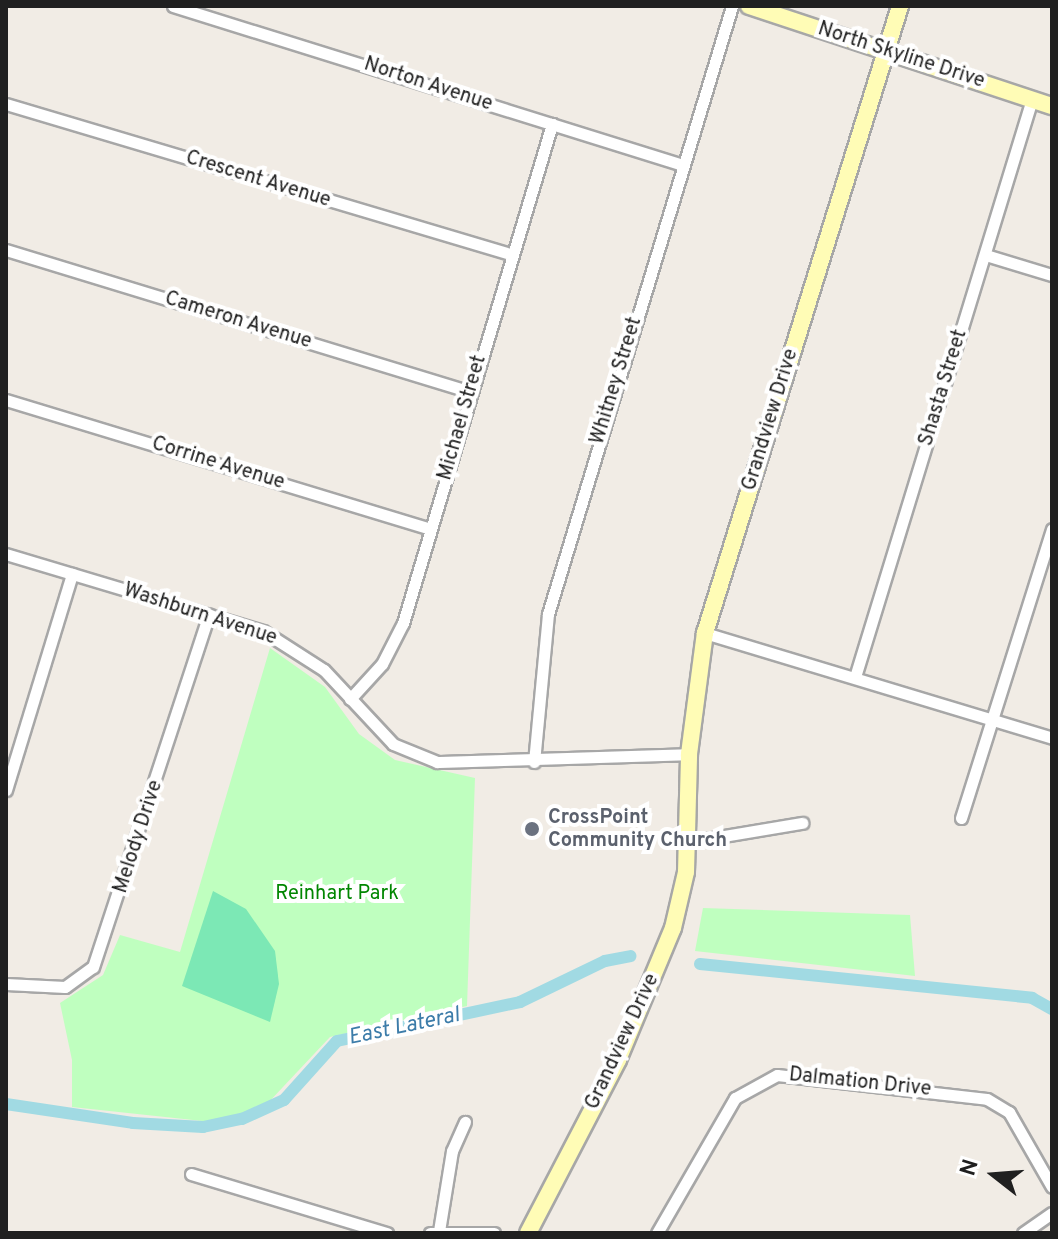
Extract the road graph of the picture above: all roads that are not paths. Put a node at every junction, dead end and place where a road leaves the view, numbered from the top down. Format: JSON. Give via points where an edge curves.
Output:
{"nodes":[{"id":1,"x":173,"y":6,"type":"edge"},
{"id":2,"x":732,"y":6,"type":"edge"},
{"id":3,"x":749,"y":6,"type":"edge"},
{"id":4,"x":900,"y":6,"type":"edge"},
{"id":5,"x":886,"y":51,"type":"junction"},
{"id":6,"x":1032,"y":99,"type":"junction"},
{"id":7,"x":6,"y":104,"type":"edge"},
{"id":8,"x":1052,"y":106,"type":"edge"},
{"id":9,"x":552,"y":124,"type":"junction"},
{"id":10,"x":683,"y":165,"type":"junction"},
{"id":11,"x":6,"y":250,"type":"edge"},
{"id":12,"x":510,"y":254,"type":"junction"},
{"id":13,"x":986,"y":255,"type":"junction"},
{"id":14,"x":1052,"y":275,"type":"edge"},
{"id":15,"x":471,"y":392,"type":"junction"},
{"id":16,"x":6,"y":400,"type":"edge"},
{"id":17,"x":430,"y":529,"type":"junction"},
{"id":18,"x":1052,"y":529,"type":"edge"},
{"id":19,"x":6,"y":554,"type":"edge"},
{"id":20,"x":72,"y":574,"type":"junction"},
{"id":21,"x":209,"y":615,"type":"junction"},
{"id":22,"x":705,"y":633,"type":"junction"},
{"id":23,"x":855,"y":677,"type":"junction"},
{"id":24,"x":350,"y":699,"type":"junction"},
{"id":25,"x":991,"y":721,"type":"junction"},
{"id":26,"x":1052,"y":738,"type":"edge"},
{"id":27,"x":689,"y":754,"type":"junction"},
{"id":28,"x":534,"y":762,"type":"junction"},
{"id":29,"x":6,"y":790,"type":"edge"},
{"id":30,"x":961,"y":818,"type":"dead end"},
{"id":31,"x":802,"y":823,"type":"dead end"},
{"id":32,"x":688,"y":842,"type":"junction"},
{"id":33,"x":6,"y":984,"type":"edge"},
{"id":34,"x":465,"y":1122,"type":"dead end"},
{"id":35,"x":191,"y":1174,"type":"dead end"},
{"id":36,"x":1052,"y":1187,"type":"edge"},
{"id":37,"x":1052,"y":1213,"type":"edge"},
{"id":38,"x":435,"y":1232,"type":"edge"},
{"id":39,"x":387,"y":1233,"type":"edge"},
{"id":40,"x":494,"y":1233,"type":"edge"},
{"id":41,"x":528,"y":1233,"type":"edge"},
{"id":42,"x":657,"y":1233,"type":"edge"},
{"id":43,"x":1023,"y":1233,"type":"edge"}],
"edges":[{"from":1,"to":9,"type":"street","name":"Norton Avenue"},
{"from":2,"to":10,"type":"street","name":"Whitney Street"},
{"from":3,"to":5,"type":"street","name":"North Skyline Drive"},
{"from":4,"to":5,"type":"street","name":"Grandview Drive"},
{"from":5,"to":6,"type":"street","name":"North Skyline Drive"},
{"from":5,"to":22,"type":"street","name":"Grandview Drive"},
{"from":6,"to":8,"type":"street","name":"North Skyline Drive"},
{"from":6,"to":13,"type":"street","name":"Shasta Street"},
{"from":7,"to":12,"type":"street","name":"Crescent Avenue"},
{"from":9,"to":10,"type":"street","name":"Norton Avenue"},
{"from":9,"to":12,"type":"street","name":"Michael Street"},
{"from":10,"to":28,"type":"street","name":"Whitney Street","via":[[548,614]]},
{"from":11,"to":15,"type":"street","name":"Cameron Avenue"},
{"from":12,"to":15,"type":"street","name":"Michael Street"},
{"from":13,"to":14,"type":"street"},
{"from":13,"to":23,"type":"street","name":"Shasta Street"},
{"from":15,"to":17,"type":"street","name":"Michael Street"},
{"from":16,"to":17,"type":"street","name":"Corrine Avenue"},
{"from":17,"to":24,"type":"street","name":"Michael Street","via":[[395,641]]},
{"from":18,"to":25,"type":"street"},
{"from":19,"to":20,"type":"street","name":"Washburn Avenue"},
{"from":20,"to":21,"type":"street","name":"Washburn Avenue"},
{"from":20,"to":29,"type":"street"},
{"from":21,"to":24,"type":"street","name":"Washburn Avenue","via":[[288,644]]},
{"from":21,"to":33,"type":"street","name":"Melody Drive","via":[[93,967],[65,987]]},
{"from":22,"to":23,"type":"street"},
{"from":22,"to":27,"type":"street","name":"Grandview Drive"},
{"from":23,"to":25,"type":"street"},
{"from":24,"to":28,"type":"street","name":"Washburn Avenue","via":[[376,730],[417,755],[456,765]]},
{"from":25,"to":26,"type":"street"},
{"from":25,"to":30,"type":"street"},
{"from":27,"to":28,"type":"street","name":"Washburn Avenue"},
{"from":27,"to":32,"type":"street","name":"Grandview Drive"},
{"from":31,"to":32,"type":"street"},
{"from":32,"to":41,"type":"street","name":"Grandview Drive","via":[[673,928],[649,988]]},
{"from":34,"to":38,"type":"street","via":[[452,1151]]},
{"from":35,"to":39,"type":"street"},
{"from":36,"to":42,"type":"street","name":"Dalmation Drive","via":[[1009,1112],[987,1099],[777,1075],[735,1098]]},
{"from":37,"to":43,"type":"street"},
{"from":38,"to":40,"type":"street"}]}
